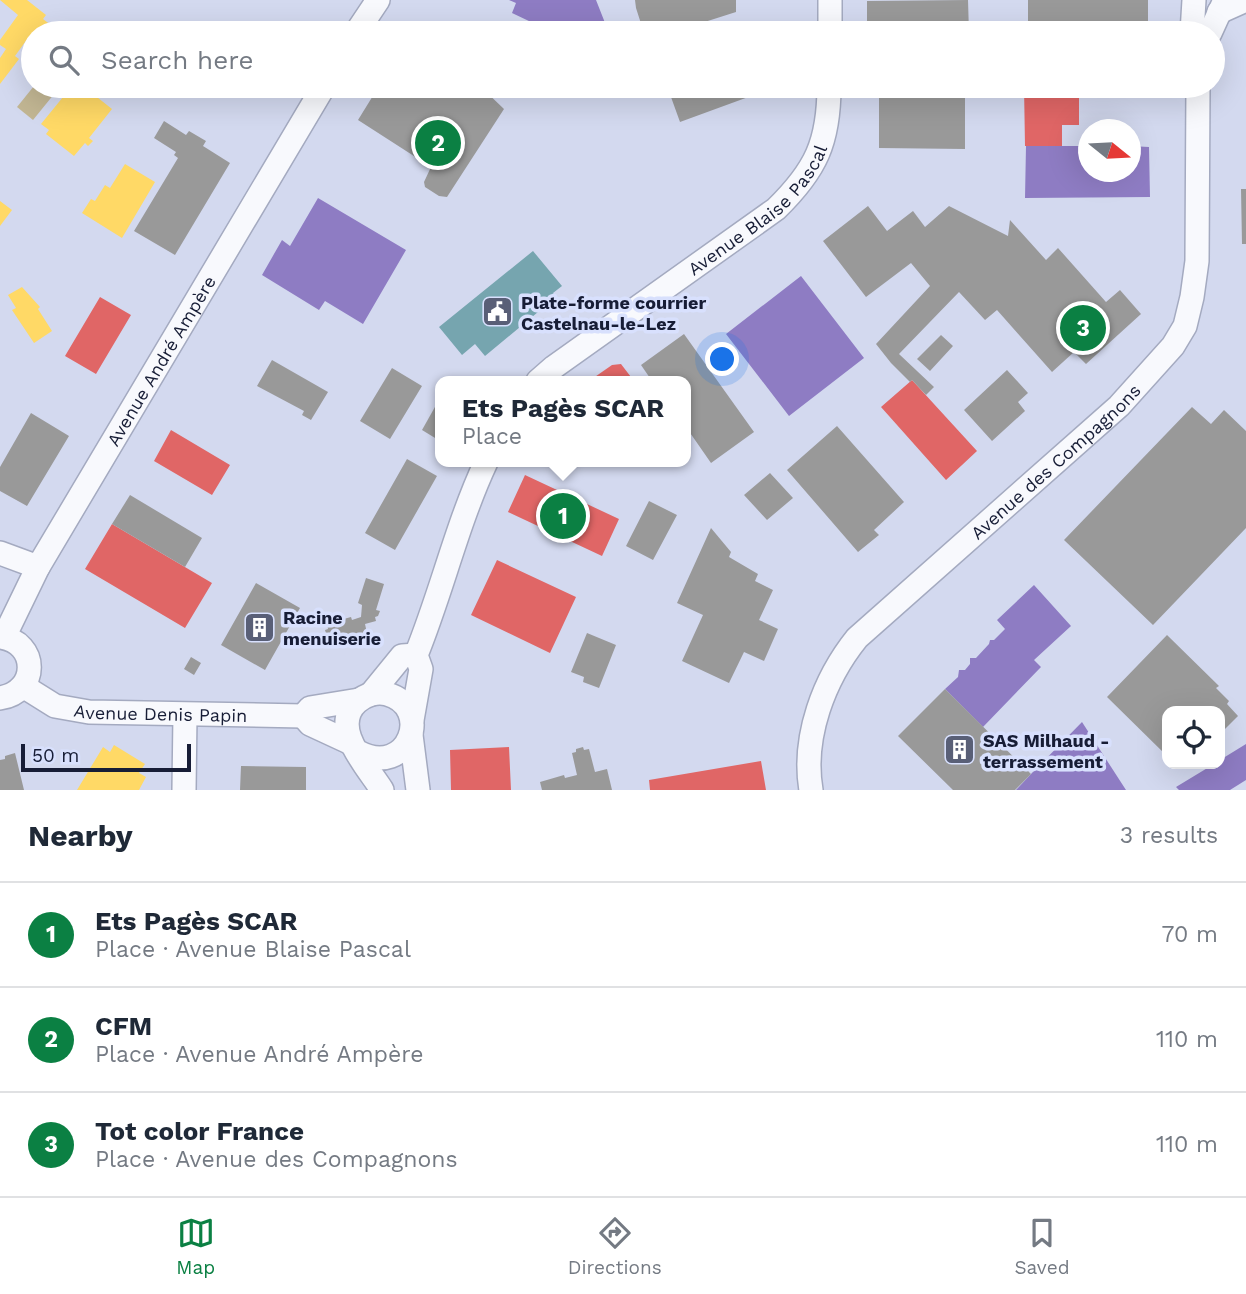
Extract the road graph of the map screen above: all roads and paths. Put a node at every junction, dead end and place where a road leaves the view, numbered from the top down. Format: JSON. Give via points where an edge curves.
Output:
{"nodes":[{"id":1,"x":830,"y":0,"type":"edge"},
{"id":2,"x":1194,"y":0,"type":"edge"},
{"id":3,"x":1246,"y":1,"type":"edge"},
{"id":4,"x":368,"y":4,"type":"edge"},
{"id":5,"x":1222,"y":6,"type":"edge"},
{"id":6,"x":361,"y":21,"type":"edge"},
{"id":7,"x":830,"y":21,"type":"edge"},
{"id":8,"x":1193,"y":21,"type":"edge"},
{"id":9,"x":317,"y":98,"type":"edge"},
{"id":10,"x":829,"y":98,"type":"edge"},
{"id":11,"x":1198,"y":98,"type":"edge"},
{"id":12,"x":544,"y":376,"type":"edge"},
{"id":13,"x":484,"y":467,"type":"edge"},
{"id":14,"x":0,"y":553,"type":"edge"},
{"id":15,"x":38,"y":567,"type":"junction"},
{"id":16,"x":2,"y":637,"type":"edge"},
{"id":17,"x":416,"y":655,"type":"junction"},
{"id":18,"x":23,"y":686,"type":"junction"},
{"id":19,"x":365,"y":697,"type":"junction"},
{"id":20,"x":0,"y":698,"type":"edge"},
{"id":21,"x":185,"y":715,"type":"junction"},
{"id":22,"x":303,"y":716,"type":"junction"},
{"id":23,"x":412,"y":728,"type":"junction"},
{"id":24,"x":354,"y":748,"type":"junction"},
{"id":25,"x":184,"y":790,"type":"edge"},
{"id":26,"x":382,"y":790,"type":"edge"},
{"id":27,"x":418,"y":790,"type":"edge"},
{"id":28,"x":811,"y":790,"type":"edge"}],
"edges":[{"from":1,"to":7,"type":"street"},
{"from":2,"to":8,"type":"street"},
{"from":3,"to":5,"type":"street"},
{"from":4,"to":6,"type":"street"},
{"from":9,"to":15,"type":"street","name":"Avenue André Ampère"},
{"from":10,"to":12,"type":"street","name":"Avenue Blaise Pascal","via":[[823,142],[797,188],[776,209]]},
{"from":11,"to":28,"type":"street","name":"Avenue des Compagnons","via":[[1197,261],[1185,326],[1119,406],[842,656],[816,718],[810,746]]},
{"from":13,"to":17,"type":"street"},
{"from":14,"to":15,"type":"street"},
{"from":15,"to":16,"type":"street","name":"Avenue André Ampère"},
{"from":16,"to":18,"type":"street","via":[[14,640],[27,656],[30,666]]},
{"from":17,"to":19,"type":"street","via":[[402,656]]},
{"from":17,"to":23,"type":"street","via":[[421,669]]},
{"from":18,"to":20,"type":"street"},
{"from":18,"to":21,"type":"street","name":"Avenue Denis Papin","via":[[55,706],[89,712]]},
{"from":19,"to":22,"type":"street","name":"Avenue Denis Papin","via":[[310,708]]},
{"from":19,"to":23,"type":"street","via":[[384,693],[397,698],[407,708]]},
{"from":19,"to":24,"type":"street","via":[[351,708],[346,720]]},
{"from":21,"to":22,"type":"street","name":"Avenue Denis Papin"},
{"from":21,"to":25,"type":"street"},
{"from":22,"to":24,"type":"street"},
{"from":23,"to":24,"type":"street","via":[[405,747],[395,755],[370,758]]},
{"from":23,"to":27,"type":"street"},
{"from":24,"to":26,"type":"street"}]}
